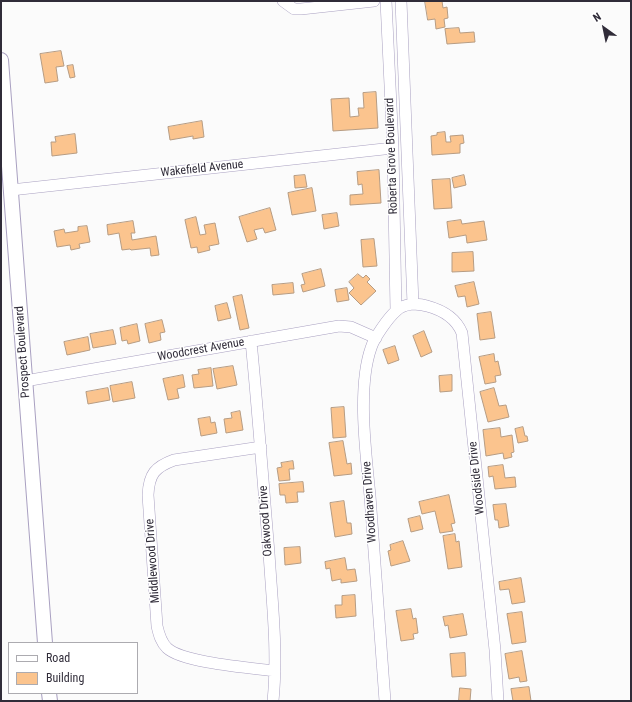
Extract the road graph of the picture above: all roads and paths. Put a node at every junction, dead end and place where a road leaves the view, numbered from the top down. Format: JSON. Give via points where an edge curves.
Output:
{"nodes":[{"id":1,"x":374,"y":1,"type":"edge"},
{"id":2,"x":386,"y":1,"type":"edge"},
{"id":3,"x":401,"y":1,"type":"edge"},
{"id":4,"x":284,"y":2,"type":"edge"},
{"id":5,"x":1,"y":60,"type":"edge"},
{"id":6,"x":393,"y":148,"type":"junction"},
{"id":7,"x":11,"y":190,"type":"junction"},
{"id":8,"x":413,"y":304,"type":"junction"},
{"id":9,"x":396,"y":310,"type":"junction"},
{"id":10,"x":376,"y":338,"type":"junction"},
{"id":11,"x":251,"y":341,"type":"junction"},
{"id":12,"x":25,"y":380,"type":"junction"},
{"id":13,"x":261,"y":447,"type":"junction"},
{"id":14,"x":45,"y":642,"type":"edge"},
{"id":15,"x":275,"y":671,"type":"junction"},
{"id":16,"x":273,"y":701,"type":"edge"},
{"id":17,"x":385,"y":701,"type":"edge"},
{"id":18,"x":498,"y":701,"type":"edge"}],
"edges":[{"from":1,"to":4,"type":"street","via":[[301,9]]},
{"from":2,"to":6,"type":"street","name":"Roberta Grove Boulevard"},
{"from":3,"to":8,"type":"street","name":"Roberta Grove Boulevard"},
{"from":5,"to":7,"type":"main road","name":"Prospect Boulevard"},
{"from":6,"to":7,"type":"street","name":"Wakefield Avenue"},
{"from":6,"to":9,"type":"street","name":"Roberta Grove Boulevard"},
{"from":7,"to":12,"type":"main road","name":"Prospect Boulevard"},
{"from":8,"to":9,"type":"street","name":"Woodside Drive"},
{"from":8,"to":18,"type":"street","name":"Woodside Drive","via":[[421,304],[449,315],[462,333]]},
{"from":9,"to":10,"type":"street","name":"Woodhaven Drive"},
{"from":10,"to":11,"type":"street","name":"Woodcrest Avenue","via":[[351,327],[339,326]]},
{"from":10,"to":17,"type":"street","name":"Woodhaven Drive","via":[[365,379],[364,401]]},
{"from":11,"to":12,"type":"street","name":"Woodcrest Avenue"},
{"from":11,"to":13,"type":"street","name":"Oakwood Drive"},
{"from":12,"to":14,"type":"main road","name":"Prospect Boulevard"},
{"from":13,"to":15,"type":"street","name":"Oakwood Drive"},
{"from":13,"to":15,"type":"street","name":"Middlewood Drive","via":[[162,464],[151,478],[148,495],[157,626],[166,648],[178,655],[225,666]]},
{"from":15,"to":16,"type":"street","name":"Oakwood Drive"}]}
